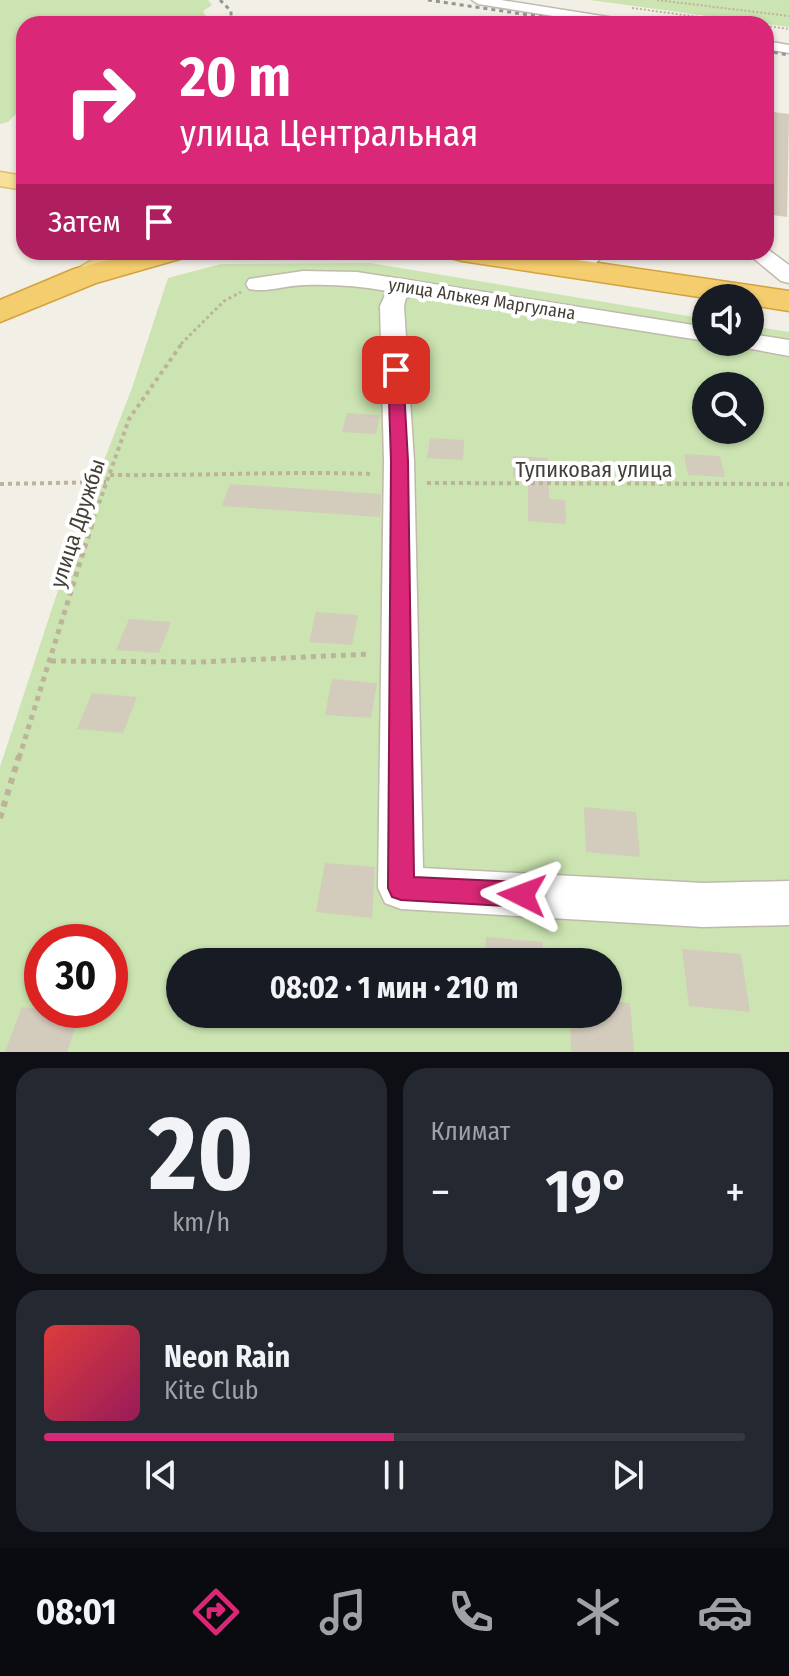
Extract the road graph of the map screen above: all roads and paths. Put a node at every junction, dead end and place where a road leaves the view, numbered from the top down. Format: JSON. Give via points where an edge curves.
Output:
{"nodes":[{"id":1,"x":487,"y":0,"type":"edge"},
{"id":2,"x":657,"y":0,"type":"edge"},
{"id":3,"x":631,"y":8,"type":"dead end"},
{"id":4,"x":580,"y":16,"type":"edge"},
{"id":5,"x":691,"y":16,"type":"edge"},
{"id":6,"x":789,"y":16,"type":"edge"},
{"id":7,"x":112,"y":260,"type":"edge"},
{"id":8,"x":143,"y":260,"type":"edge"},
{"id":9,"x":768,"y":260,"type":"edge"},
{"id":10,"x":586,"y":261,"type":"edge"},
{"id":11,"x":85,"y":276,"type":"junction"},
{"id":12,"x":789,"y":276,"type":"edge"},
{"id":13,"x":257,"y":284,"type":"joint"},
{"id":14,"x":412,"y":288,"type":"junction"},
{"id":15,"x":789,"y":301,"type":"edge"},
{"id":16,"x":0,"y":312,"type":"edge"},
{"id":17,"x":692,"y":332,"type":"edge"},
{"id":18,"x":764,"y":344,"type":"edge"},
{"id":19,"x":789,"y":348,"type":"edge"},
{"id":20,"x":108,"y":475,"type":"junction"},
{"id":21,"x":399,"y":479,"type":"junction"},
{"id":22,"x":106,"y":482,"type":"junction"},
{"id":23,"x":0,"y":484,"type":"edge"},
{"id":24,"x":789,"y":484,"type":"edge"},
{"id":25,"x":400,"y":651,"type":"junction"},
{"id":26,"x":50,"y":661,"type":"junction"},
{"id":27,"x":1,"y":815,"type":"edge"},
{"id":28,"x":789,"y":903,"type":"edge"}],
"edges":[{"from":1,"to":4,"type":"street"},
{"from":2,"to":6,"type":"path"},
{"from":3,"to":5,"type":"path"},
{"from":7,"to":11,"type":"main road"},
{"from":8,"to":11,"type":"highway"},
{"from":9,"to":12,"type":"street"},
{"from":10,"to":15,"type":"highway"},
{"from":11,"to":16,"type":"highway"},
{"from":13,"to":14,"type":"street","name":"улица Алькея Маргулана","via":[[343,279]]},
{"from":13,"to":20,"type":"path","name":"улица Дружбы","via":[[224,301],[188,334],[129,419]]},
{"from":14,"to":17,"type":"street","name":"улица Алькея Маргулана"},
{"from":14,"to":21,"type":"street","via":[[396,294],[392,306]]},
{"from":18,"to":19,"type":"street"},
{"from":20,"to":21,"type":"path","name":"Тупиковая улица","via":[[288,471]]},
{"from":20,"to":22,"type":"path","name":"улица Дружбы"},
{"from":21,"to":24,"type":"path","name":"Тупиковая улица","via":[[518,485]]},
{"from":21,"to":25,"type":"street"},
{"from":22,"to":23,"type":"path"},
{"from":22,"to":26,"type":"path","name":"улица Дружбы"},
{"from":25,"to":26,"type":"path","via":[[200,662]]},
{"from":25,"to":28,"type":"street","via":[[401,888],[703,905]]},
{"from":26,"to":27,"type":"path","name":"улица Дружбы"}]}
